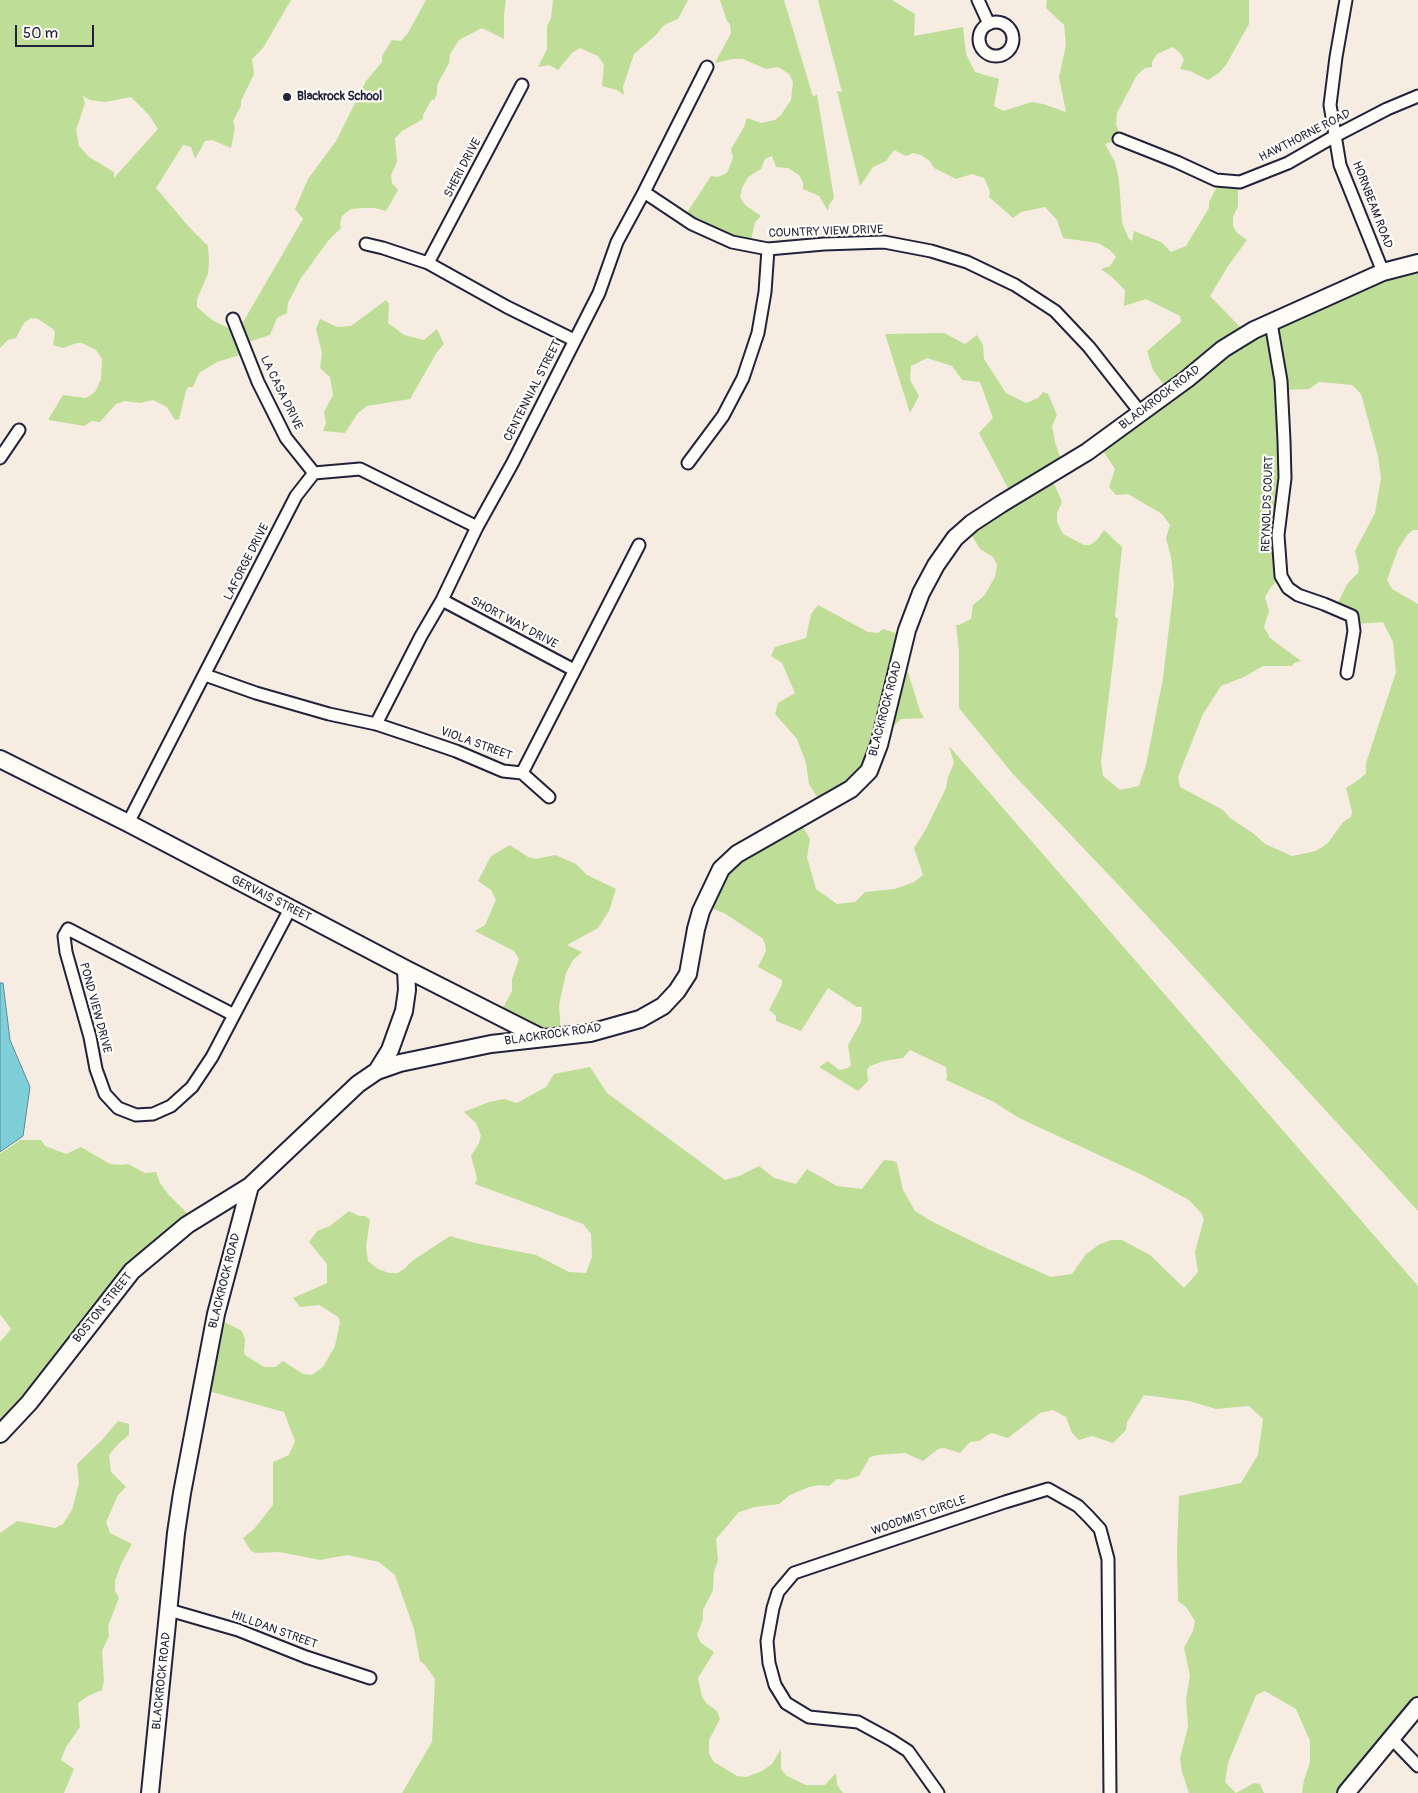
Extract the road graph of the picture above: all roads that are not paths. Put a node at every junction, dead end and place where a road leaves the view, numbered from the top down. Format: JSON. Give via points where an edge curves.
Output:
{"nodes":[{"id":1,"x":978,"y":0,"type":"edge"},
{"id":2,"x":1346,"y":0,"type":"edge"},
{"id":3,"x":989,"y":24,"type":"dead end"},
{"id":4,"x":707,"y":67,"type":"dead end"},
{"id":5,"x":522,"y":85,"type":"dead end"},
{"id":6,"x":1418,"y":96,"type":"edge"},
{"id":7,"x":1335,"y":136,"type":"junction"},
{"id":8,"x":1119,"y":139,"type":"dead end"},
{"id":9,"x":644,"y":192,"type":"junction"},
{"id":10,"x":366,"y":244,"type":"dead end"},
{"id":11,"x":768,"y":249,"type":"junction"},
{"id":12,"x":428,"y":263,"type":"junction"},
{"id":13,"x":1418,"y":263,"type":"edge"},
{"id":14,"x":1383,"y":272,"type":"junction"},
{"id":15,"x":233,"y":320,"type":"dead end"},
{"id":16,"x":1271,"y":323,"type":"junction"},
{"id":17,"x":574,"y":340,"type":"junction"},
{"id":18,"x":1140,"y":412,"type":"junction"},
{"id":19,"x":19,"y":430,"type":"dead end"},
{"id":20,"x":0,"y":458,"type":"edge"},
{"id":21,"x":688,"y":463,"type":"dead end"},
{"id":22,"x":314,"y":473,"type":"junction"},
{"id":23,"x":477,"y":527,"type":"junction"},
{"id":24,"x":639,"y":545,"type":"dead end"},
{"id":25,"x":442,"y":600,"type":"junction"},
{"id":26,"x":574,"y":670,"type":"junction"},
{"id":27,"x":1347,"y":673,"type":"dead end"},
{"id":28,"x":204,"y":674,"type":"junction"},
{"id":29,"x":376,"y":724,"type":"junction"},
{"id":30,"x":0,"y":759,"type":"edge"},
{"id":31,"x":522,"y":772,"type":"junction"},
{"id":32,"x":550,"y":797,"type":"dead end"},
{"id":33,"x":128,"y":823,"type":"junction"},
{"id":34,"x":290,"y":909,"type":"junction"},
{"id":35,"x":406,"y":969,"type":"junction"},
{"id":36,"x":234,"y":1015,"type":"junction"},
{"id":37,"x":542,"y":1038,"type":"junction"},
{"id":38,"x":377,"y":1071,"type":"junction"},
{"id":39,"x":250,"y":1186,"type":"junction"},
{"id":40,"x":0,"y":1434,"type":"edge"},
{"id":41,"x":169,"y":1610,"type":"junction"},
{"id":42,"x":370,"y":1678,"type":"dead end"},
{"id":43,"x":1418,"y":1706,"type":"edge"},
{"id":44,"x":1392,"y":1739,"type":"junction"},
{"id":45,"x":1418,"y":1766,"type":"edge"},
{"id":46,"x":150,"y":1793,"type":"edge"},
{"id":47,"x":938,"y":1793,"type":"edge"},
{"id":48,"x":1110,"y":1793,"type":"edge"},
{"id":49,"x":1346,"y":1793,"type":"edge"}],
"edges":[{"from":1,"to":3,"type":"street"},
{"from":2,"to":7,"type":"street","name":"HORNBEAM ROAD","via":[[1330,105]]},
{"from":4,"to":9,"type":"street","name":"CENTENNIAL STREET"},
{"from":5,"to":12,"type":"street","name":"SHERI DRIVE"},
{"from":6,"to":7,"type":"street","name":"HAWTHORNE ROAD"},
{"from":7,"to":8,"type":"street","name":"HAWTHORNE ROAD","via":[[1288,163],[1240,182],[1216,180]]},
{"from":7,"to":14,"type":"street","name":"HORNBEAM ROAD","via":[[1340,165]]},
{"from":9,"to":11,"type":"street","name":"COUNTRY VIEW DRIVE","via":[[692,224],[732,242]]},
{"from":9,"to":17,"type":"street","name":"CENTENNIAL STREET","via":[[617,242],[599,293]]},
{"from":10,"to":12,"type":"street"},
{"from":11,"to":18,"type":"street","name":"COUNTRY VIEW DRIVE","via":[[884,242],[967,262],[1015,285],[1055,311],[1089,347]]},
{"from":11,"to":21,"type":"street","via":[[758,333],[743,378],[723,416]]},
{"from":12,"to":17,"type":"street","via":[[507,308]]},
{"from":13,"to":14,"type":"street","name":"BLACKROCK ROAD"},
{"from":14,"to":16,"type":"street","name":"BLACKROCK ROAD"},
{"from":15,"to":22,"type":"street","name":"LA CASA DRIVE","via":[[258,382],[286,438]]},
{"from":16,"to":18,"type":"street","name":"BLACKROCK ROAD","via":[[1224,349],[1187,380]]},
{"from":16,"to":27,"type":"street","name":"REYNOLDS COURT","via":[[1281,381],[1286,478],[1278,534],[1281,576],[1288,588],[1298,594],[1352,616],[1354,630]]},
{"from":17,"to":23,"type":"street","name":"CENTENNIAL STREET"},
{"from":18,"to":37,"type":"street","name":"BLACKROCK ROAD","via":[[1087,452],[972,523],[955,538],[936,565],[906,630],[879,745],[869,771],[851,789],[737,854],[721,869],[701,911],[688,974],[663,1006],[640,1019],[590,1033]]},
{"from":19,"to":20,"type":"street"},
{"from":22,"to":23,"type":"street","via":[[360,469]]},
{"from":22,"to":28,"type":"street","name":"LAFORGE DRIVE","via":[[296,496]]},
{"from":23,"to":25,"type":"street","name":"CENTENNIAL STREET"},
{"from":24,"to":26,"type":"street","name":"VIOLA STREET"},
{"from":25,"to":26,"type":"street","name":"SHORT WAY DRIVE"},
{"from":25,"to":29,"type":"street","name":"CENTENNIAL STREET","via":[[420,636]]},
{"from":26,"to":31,"type":"street","name":"VIOLA STREET"},
{"from":28,"to":29,"type":"street","name":"VIOLA STREET","via":[[256,693]]},
{"from":28,"to":33,"type":"street","name":"LAFORGE DRIVE"},
{"from":29,"to":31,"type":"street","name":"VIOLA STREET","via":[[456,751],[503,772]]},
{"from":30,"to":33,"type":"street","name":"GERVAIS STREET"},
{"from":31,"to":32,"type":"street"},
{"from":33,"to":34,"type":"street","name":"GERVAIS STREET"},
{"from":34,"to":35,"type":"street","name":"GERVAIS STREET"},
{"from":34,"to":36,"type":"street","name":"POND VIEW DRIVE"},
{"from":35,"to":37,"type":"street","name":"GERVAIS STREET"},
{"from":35,"to":38,"type":"street","via":[[404,1011],[390,1050]]},
{"from":36,"to":36,"type":"street","name":"POND VIEW DRIVE","via":[[192,1087],[171,1106],[153,1114],[136,1115],[118,1108],[105,1094],[96,1069],[64,936],[68,929]]},
{"from":37,"to":38,"type":"street","name":"BLACKROCK ROAD","via":[[491,1044]]},
{"from":38,"to":39,"type":"street","name":"BLACKROCK ROAD","via":[[358,1084]]},
{"from":39,"to":40,"type":"street","name":"BOSTON STREET","via":[[187,1225],[132,1271]]},
{"from":39,"to":41,"type":"street","name":"BLACKROCK ROAD","via":[[216,1314],[206,1366],[176,1533]]},
{"from":41,"to":42,"type":"street","name":"HILLDAN STREET","via":[[238,1630]]},
{"from":41,"to":46,"type":"street","name":"BLACKROCK ROAD"},
{"from":43,"to":44,"type":"street"},
{"from":44,"to":45,"type":"street"},
{"from":44,"to":49,"type":"street"},
{"from":47,"to":48,"type":"street","name":"WOODMIST CIRCLE","via":[[908,1751],[891,1740],[858,1722],[809,1717],[786,1703],[775,1685],[767,1641],[778,1592],[794,1573],[1048,1489],[1090,1517],[1100,1529],[1108,1560]]}]}
